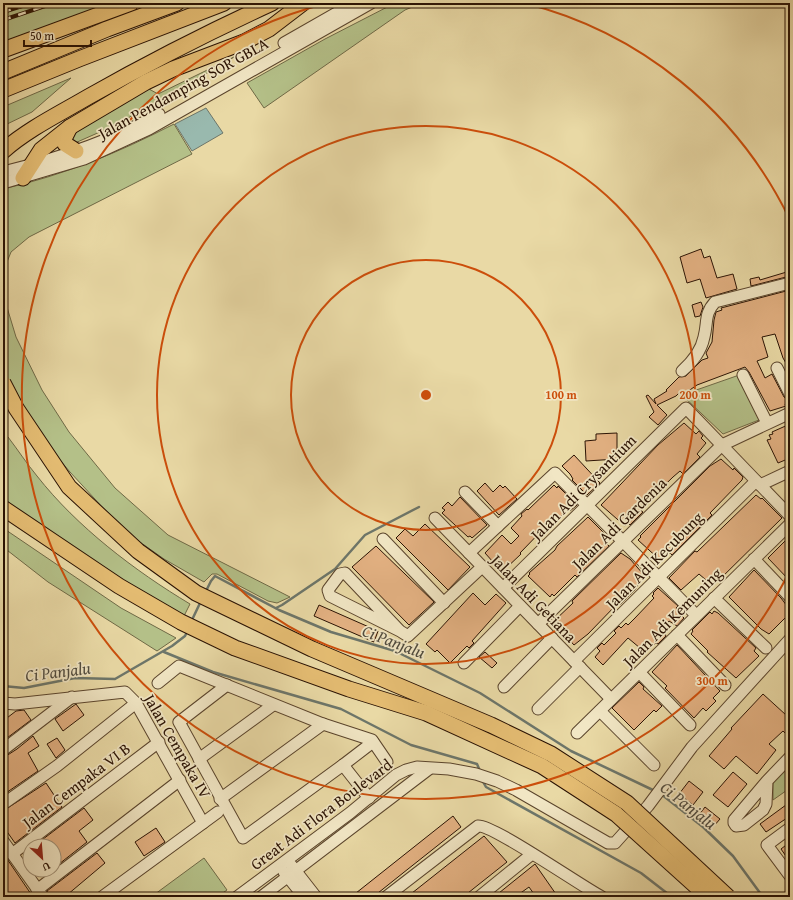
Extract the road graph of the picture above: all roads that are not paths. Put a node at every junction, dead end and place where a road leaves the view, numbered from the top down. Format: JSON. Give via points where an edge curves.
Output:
{"nodes":[{"id":1,"x":131,"y":3,"type":"edge"},
{"id":2,"x":177,"y":3,"type":"edge"},
{"id":3,"x":224,"y":3,"type":"edge"},
{"id":4,"x":272,"y":3,"type":"edge"},
{"id":5,"x":303,"y":3,"type":"edge"},
{"id":6,"x":354,"y":3,"type":"edge"},
{"id":7,"x":371,"y":3,"type":"edge"},
{"id":8,"x":339,"y":15,"type":"junction"},
{"id":9,"x":3,"y":50,"type":"edge"},
{"id":10,"x":3,"y":72,"type":"edge"},
{"id":11,"x":3,"y":90,"type":"edge"},
{"id":12,"x":70,"y":127,"type":"junction"},
{"id":13,"x":3,"y":151,"type":"edge"},
{"id":14,"x":76,"y":151,"type":"junction"},
{"id":15,"x":3,"y":172,"type":"edge"},
{"id":16,"x":26,"y":172,"type":"junction"},
{"id":17,"x":3,"y":183,"type":"edge"},
{"id":18,"x":790,"y":283,"type":"edge"},
{"id":19,"x":777,"y":368,"type":"dead end"},
{"id":20,"x":682,"y":371,"type":"dead end"},
{"id":21,"x":744,"y":375,"type":"dead end"},
{"id":22,"x":3,"y":383,"type":"edge"},
{"id":23,"x":790,"y":394,"type":"edge"},
{"id":24,"x":790,"y":413,"type":"edge"},
{"id":25,"x":767,"y":424,"type":"junction"},
{"id":26,"x":722,"y":445,"type":"junction"},
{"id":27,"x":790,"y":471,"type":"edge"},
{"id":28,"x":758,"y":483,"type":"junction"},
{"id":29,"x":465,"y":492,"type":"dead end"},
{"id":30,"x":588,"y":506,"type":"junction"},
{"id":31,"x":3,"y":508,"type":"edge"},
{"id":32,"x":790,"y":516,"type":"edge"},
{"id":33,"x":434,"y":518,"type":"dead end"},
{"id":34,"x":790,"y":524,"type":"edge"},
{"id":35,"x":498,"y":526,"type":"junction"},
{"id":36,"x":383,"y":539,"type":"dead end"},
{"id":37,"x":623,"y":542,"type":"junction"},
{"id":38,"x":469,"y":553,"type":"junction"},
{"id":39,"x":754,"y":559,"type":"junction"},
{"id":40,"x":482,"y":566,"type":"junction"},
{"id":41,"x":660,"y":578,"type":"junction"},
{"id":42,"x":503,"y":588,"type":"junction"},
{"id":43,"x":790,"y":597,"type":"edge"},
{"id":44,"x":714,"y":598,"type":"junction"},
{"id":45,"x":444,"y":603,"type":"junction"},
{"id":46,"x":520,"y":606,"type":"junction"},
{"id":47,"x":696,"y":615,"type":"junction"},
{"id":48,"x":538,"y":624,"type":"junction"},
{"id":49,"x":400,"y":631,"type":"junction"},
{"id":50,"x":677,"y":636,"type":"junction"},
{"id":51,"x":552,"y":638,"type":"junction"},
{"id":52,"x":790,"y":639,"type":"edge"},
{"id":53,"x":766,"y":648,"type":"dead end"},
{"id":54,"x":464,"y":662,"type":"dead end"},
{"id":55,"x":577,"y":664,"type":"junction"},
{"id":56,"x":640,"y":673,"type":"junction"},
{"id":57,"x":158,"y":683,"type":"dead end"},
{"id":58,"x":227,"y":685,"type":"junction"},
{"id":59,"x":725,"y":685,"type":"dead end"},
{"id":60,"x":504,"y":687,"type":"dead end"},
{"id":61,"x":72,"y":697,"type":"junction"},
{"id":62,"x":611,"y":699,"type":"junction"},
{"id":63,"x":3,"y":703,"type":"edge"},
{"id":64,"x":136,"y":703,"type":"junction"},
{"id":65,"x":273,"y":705,"type":"junction"},
{"id":66,"x":538,"y":709,"type":"dead end"},
{"id":67,"x":600,"y":711,"type":"junction"},
{"id":68,"x":323,"y":724,"type":"junction"},
{"id":69,"x":690,"y":725,"type":"dead end"},
{"id":70,"x":577,"y":733,"type":"dead end"},
{"id":71,"x":159,"y":742,"type":"junction"},
{"id":72,"x":373,"y":742,"type":"junction"},
{"id":73,"x":3,"y":750,"type":"edge"},
{"id":74,"x":790,"y":757,"type":"edge"},
{"id":75,"x":198,"y":759,"type":"junction"},
{"id":76,"x":387,"y":762,"type":"dead end"},
{"id":77,"x":343,"y":765,"type":"junction"},
{"id":78,"x":654,"y":765,"type":"dead end"},
{"id":79,"x":429,"y":769,"type":"junction"},
{"id":80,"x":180,"y":780,"type":"junction"},
{"id":81,"x":768,"y":781,"type":"dead end"},
{"id":82,"x":369,"y":798,"type":"junction"},
{"id":83,"x":220,"y":799,"type":"junction"},
{"id":84,"x":3,"y":804,"type":"edge"},
{"id":85,"x":218,"y":812,"type":"dead end"},
{"id":86,"x":203,"y":823,"type":"junction"},
{"id":87,"x":790,"y":828,"type":"edge"},
{"id":88,"x":3,"y":841,"type":"edge"},
{"id":89,"x":12,"y":854,"type":"junction"},
{"id":90,"x":532,"y":854,"type":"junction"},
{"id":91,"x":283,"y":863,"type":"junction"},
{"id":92,"x":292,"y":874,"type":"junction"},
{"id":93,"x":790,"y":876,"type":"edge"},
{"id":94,"x":40,"y":893,"type":"edge"},
{"id":95,"x":587,"y":894,"type":"edge"},
{"id":96,"x":390,"y":896,"type":"edge"},
{"id":97,"x":102,"y":897,"type":"edge"},
{"id":98,"x":237,"y":897,"type":"edge"},
{"id":99,"x":260,"y":897,"type":"edge"},
{"id":100,"x":304,"y":897,"type":"edge"},
{"id":101,"x":316,"y":897,"type":"edge"},
{"id":102,"x":479,"y":897,"type":"edge"},
{"id":103,"x":602,"y":897,"type":"edge"},
{"id":104,"x":708,"y":897,"type":"edge"},
{"id":105,"x":728,"y":897,"type":"edge"}],
"edges":[{"from":1,"to":9,"type":"highway"},
{"from":2,"to":10,"type":"highway"},
{"from":3,"to":11,"type":"highway"},
{"from":4,"to":13,"type":"highway","via":[[156,59],[56,115],[14,141]]},
{"from":5,"to":12,"type":"highway","via":[[269,29],[244,42],[146,82]]},
{"from":6,"to":8,"type":"street","name":"Jalan Pendamping SOR GBLA"},
{"from":7,"to":8,"type":"street","name":"Jalan Pendamping SOR GBLA"},
{"from":8,"to":14,"type":"street","name":"Jalan Pendamping SOR GBLA","via":[[146,122],[114,138]]},
{"from":8,"to":16,"type":"street","name":"Jalan Pendamping SOR GBLA","via":[[149,129],[84,159]]},
{"from":12,"to":14,"type":"highway","via":[[64,139],[65,144]]},
{"from":12,"to":16,"type":"highway","via":[[41,150]]},
{"from":14,"to":16,"type":"street","name":"Jalan Pendamping SOR GBLA"},
{"from":15,"to":16,"type":"street","name":"Jalan Pendamping SOR GBLA"},
{"from":16,"to":17,"type":"street","name":"Jalan Pendamping SOR GBLA"},
{"from":18,"to":20,"type":"street","via":[[715,302],[708,309],[702,346]]},
{"from":19,"to":23,"type":"street"},
{"from":21,"to":25,"type":"street"},
{"from":22,"to":105,"type":"highway","bridge":true,"via":[[16,408],[69,486],[138,552],[196,593],[312,650],[491,725],[551,754],[626,803]]},
{"from":24,"to":25,"type":"street","name":"Jalan Adi Gardenia"},
{"from":25,"to":26,"type":"street","name":"Jalan Adi Gardenia"},
{"from":26,"to":28,"type":"street"},
{"from":26,"to":30,"type":"street","name":"Jalan Adi Crysantium","via":[[686,408]]},
{"from":26,"to":37,"type":"street","name":"Jalan Adi Gardenia"},
{"from":27,"to":28,"type":"street"},
{"from":28,"to":32,"type":"street"},
{"from":28,"to":41,"type":"street","name":"Jalan Adi Kecubung"},
{"from":29,"to":35,"type":"street"},
{"from":30,"to":35,"type":"street","via":[[555,473]]},
{"from":30,"to":37,"type":"street"},
{"from":30,"to":42,"type":"street","name":"Jalan Adi Crysantium"},
{"from":31,"to":104,"type":"highway","bridge":true,"via":[[119,586],[181,622],[235,648],[349,689],[426,712],[542,766],[616,814]]},
{"from":33,"to":38,"type":"street","name":"Jalan Adi Getiana"},
{"from":34,"to":39,"type":"street","name":"Jalan Adi Kemuning"},
{"from":35,"to":38,"type":"street"},
{"from":36,"to":45,"type":"street"},
{"from":37,"to":41,"type":"street"},
{"from":37,"to":48,"type":"street","name":"Jalan Adi Gardenia"},
{"from":38,"to":40,"type":"street","name":"Jalan Adi Getiana"},
{"from":39,"to":43,"type":"street"},
{"from":39,"to":44,"type":"street","name":"Jalan Adi Kemuning"},
{"from":40,"to":42,"type":"street","name":"Jalan Adi Getiana"},
{"from":40,"to":45,"type":"street"},
{"from":41,"to":47,"type":"street"},
{"from":41,"to":55,"type":"street","name":"Jalan Adi Kecubung"},
{"from":42,"to":46,"type":"street","name":"Jalan Adi Getiana"},
{"from":44,"to":47,"type":"street","name":"Jalan Adi Kemuning"},
{"from":44,"to":53,"type":"street"},
{"from":45,"to":49,"type":"street","via":[[408,636]]},
{"from":46,"to":48,"type":"street","name":"Jalan Adi Getiana"},
{"from":46,"to":54,"type":"street"},
{"from":47,"to":50,"type":"street","name":"Jalan Adi Kemuning"},
{"from":48,"to":51,"type":"street","name":"Jalan Adi Getiana"},
{"from":49,"to":49,"type":"street","via":[[345,573],[340,574],[328,590],[330,596]]},
{"from":50,"to":56,"type":"street","name":"Jalan Adi Kemuning"},
{"from":50,"to":59,"type":"street"},
{"from":51,"to":55,"type":"street","name":"Jalan Adi Getiana"},
{"from":51,"to":60,"type":"street"},
{"from":52,"to":79,"type":"street","name":"Great Adi Flora Boulevard","via":[[692,747],[617,842],[610,844],[516,790],[481,775],[449,769]]},
{"from":55,"to":62,"type":"street","name":"Jalan Adi Getiana"},
{"from":55,"to":66,"type":"street","name":"Jalan Adi Kecubung"},
{"from":56,"to":62,"type":"street","name":"Jalan Adi Kemuning"},
{"from":56,"to":69,"type":"street"},
{"from":57,"to":58,"type":"street","via":[[179,666]]},
{"from":58,"to":65,"type":"street"},
{"from":58,"to":75,"type":"street","via":[[179,722]]},
{"from":61,"to":63,"type":"street","via":[[15,704]]},
{"from":61,"to":64,"type":"street","name":"Jalan Cempaka IV","via":[[125,692]]},
{"from":61,"to":73,"type":"street"},
{"from":62,"to":67,"type":"street","name":"Jalan Adi Kemuning"},
{"from":64,"to":71,"type":"street","name":"Jalan Cempaka IV"},
{"from":64,"to":84,"type":"street"},
{"from":65,"to":68,"type":"street"},
{"from":65,"to":75,"type":"street"},
{"from":67,"to":70,"type":"street","name":"Jalan Adi Kemuning"},
{"from":67,"to":78,"type":"street"},
{"from":68,"to":72,"type":"street"},
{"from":68,"to":83,"type":"street"},
{"from":71,"to":80,"type":"street","name":"Jalan Cempaka IV"},
{"from":71,"to":89,"type":"street","name":"Jalan Cempaka VI B"},
{"from":72,"to":76,"type":"street"},
{"from":72,"to":77,"type":"street"},
{"from":74,"to":81,"type":"street"},
{"from":75,"to":83,"type":"street"},
{"from":77,"to":82,"type":"street"},
{"from":77,"to":83,"type":"street","via":[[242,838]]},
{"from":79,"to":82,"type":"street","name":"Great Adi Flora Boulevard","via":[[417,767],[406,770],[396,775]]},
{"from":79,"to":92,"type":"street","name":"Great Adi Flora Boulevard"},
{"from":80,"to":86,"type":"street","name":"Jalan Cempaka IV"},
{"from":80,"to":94,"type":"street"},
{"from":82,"to":91,"type":"street","name":"Great Adi Flora Boulevard"},
{"from":85,"to":86,"type":"street"},
{"from":86,"to":97,"type":"street"},
{"from":87,"to":93,"type":"street","via":[[767,844]]},
{"from":88,"to":89,"type":"street"},
{"from":89,"to":94,"type":"street"},
{"from":90,"to":95,"type":"street"},
{"from":90,"to":96,"type":"street","via":[[484,826],[478,826]]},
{"from":90,"to":102,"type":"street"},
{"from":91,"to":92,"type":"street"},
{"from":91,"to":98,"type":"street","name":"Great Adi Flora Boulevard"},
{"from":92,"to":99,"type":"street","name":"Great Adi Flora Boulevard"},
{"from":92,"to":100,"type":"street"},
{"from":92,"to":101,"type":"street"},
{"from":95,"to":103,"type":"street"}]}
